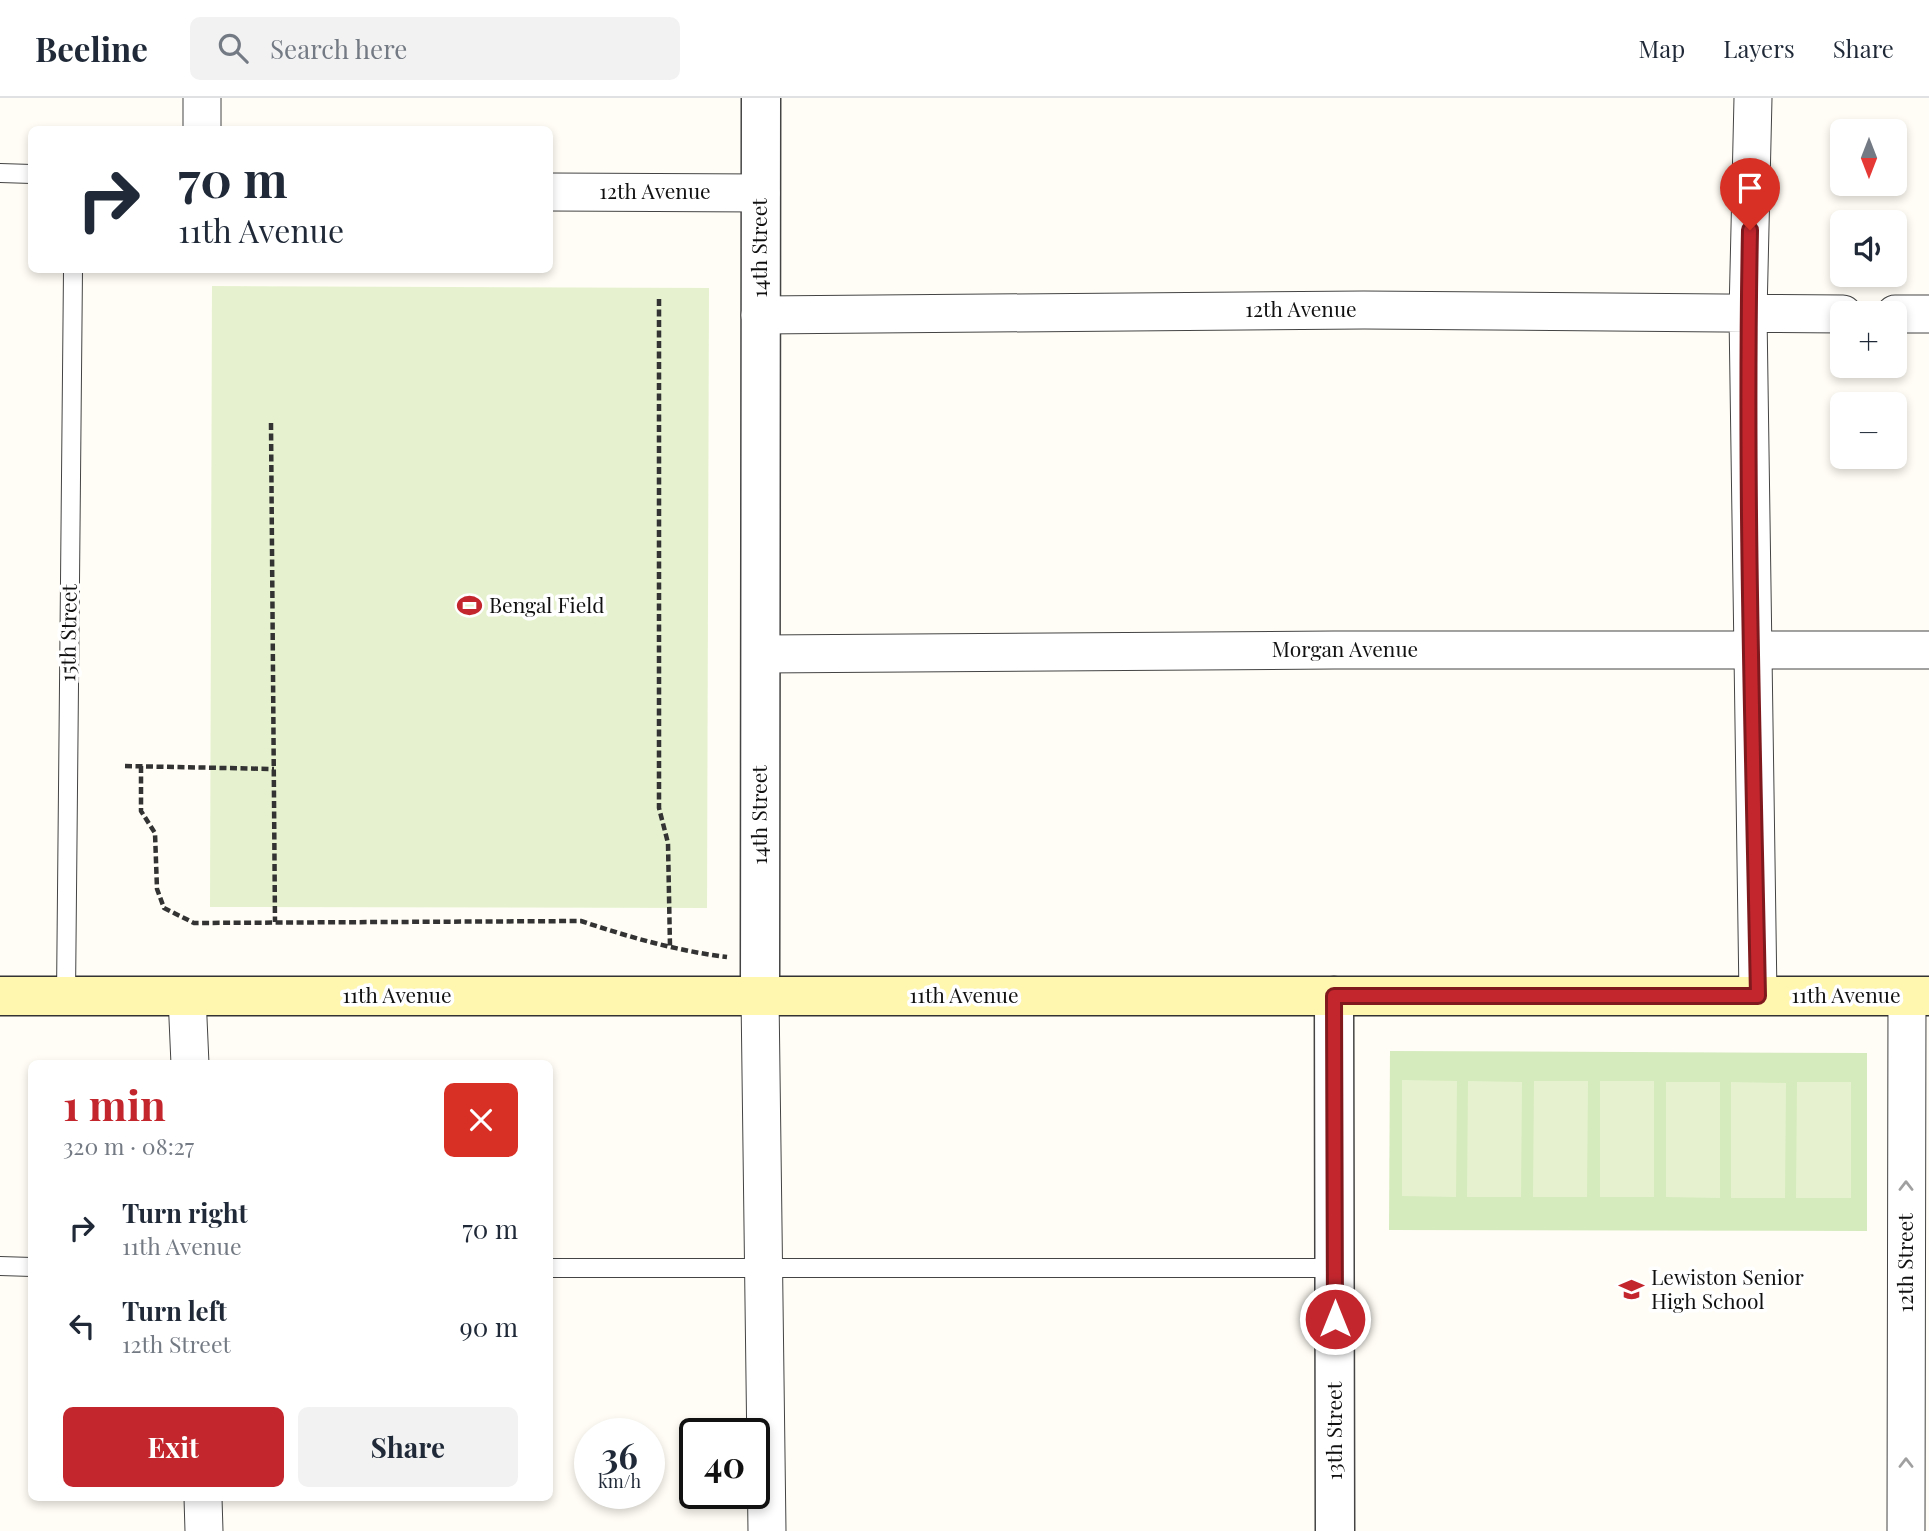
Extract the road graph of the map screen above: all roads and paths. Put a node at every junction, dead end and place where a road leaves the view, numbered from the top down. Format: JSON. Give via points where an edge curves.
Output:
{"nodes":[{"id":1,"x":202,"y":98,"type":"edge"},
{"id":2,"x":761,"y":98,"type":"edge"},
{"id":3,"x":1753,"y":98,"type":"edge"},
{"id":4,"x":202,"y":126,"type":"edge"},
{"id":5,"x":0,"y":173,"type":"edge"},
{"id":6,"x":28,"y":174,"type":"edge"},
{"id":7,"x":553,"y":192,"type":"edge"},
{"id":8,"x":761,"y":193,"type":"junction"},
{"id":9,"x":73,"y":273,"type":"edge"},
{"id":10,"x":659,"y":299,"type":"dead end"},
{"id":11,"x":1748,"y":314,"type":"junction"},
{"id":12,"x":1830,"y":314,"type":"edge"},
{"id":13,"x":1907,"y":314,"type":"edge"},
{"id":14,"x":1929,"y":314,"type":"edge"},
{"id":15,"x":760,"y":315,"type":"junction"},
{"id":16,"x":271,"y":424,"type":"dead end"},
{"id":17,"x":1751,"y":650,"type":"junction"},
{"id":18,"x":1929,"y":650,"type":"edge"},
{"id":19,"x":761,"y":654,"type":"junction"},
{"id":20,"x":125,"y":766,"type":"dead end"},
{"id":21,"x":141,"y":766,"type":"junction"},
{"id":22,"x":274,"y":769,"type":"junction"},
{"id":23,"x":275,"y":922,"type":"junction"},
{"id":24,"x":670,"y":947,"type":"junction"},
{"id":25,"x":728,"y":958,"type":"dead end"},
{"id":26,"x":0,"y":996,"type":"edge"},
{"id":27,"x":66,"y":996,"type":"junction"},
{"id":28,"x":187,"y":996,"type":"junction"},
{"id":29,"x":760,"y":996,"type":"junction"},
{"id":30,"x":1334,"y":996,"type":"junction"},
{"id":31,"x":1758,"y":996,"type":"junction"},
{"id":32,"x":1918,"y":996,"type":"edge"},
{"id":33,"x":190,"y":1060,"type":"edge"},
{"id":34,"x":0,"y":1266,"type":"edge"},
{"id":35,"x":28,"y":1267,"type":"edge"},
{"id":36,"x":553,"y":1268,"type":"edge"},
{"id":37,"x":764,"y":1268,"type":"junction"},
{"id":38,"x":1334,"y":1268,"type":"junction"},
{"id":39,"x":1918,"y":1270,"type":"edge"},
{"id":40,"x":203,"y":1501,"type":"edge"},
{"id":41,"x":204,"y":1531,"type":"edge"},
{"id":42,"x":767,"y":1531,"type":"edge"},
{"id":43,"x":1335,"y":1531,"type":"edge"},
{"id":44,"x":1906,"y":1531,"type":"edge"}],
"edges":[{"from":1,"to":4,"type":"street"},
{"from":2,"to":8,"type":"street","name":"14th Street"},
{"from":3,"to":11,"type":"street"},
{"from":5,"to":6,"type":"lane"},
{"from":7,"to":8,"type":"street","name":"12th Avenue"},
{"from":8,"to":15,"type":"street","name":"14th Street"},
{"from":9,"to":27,"type":"lane","name":"15th Street"},
{"from":10,"to":24,"type":"path","via":[[659,808],[668,843]]},
{"from":11,"to":12,"type":"street","name":"12th Avenue"},
{"from":11,"to":15,"type":"street","name":"12th Avenue","via":[[1364,310]]},
{"from":11,"to":17,"type":"street"},
{"from":13,"to":14,"type":"street"},
{"from":15,"to":19,"type":"street","name":"14th Street"},
{"from":16,"to":22,"type":"path"},
{"from":17,"to":18,"type":"street","name":"Morgan Avenue"},
{"from":17,"to":19,"type":"street","name":"Morgan Avenue"},
{"from":17,"to":31,"type":"street"},
{"from":19,"to":29,"type":"street","name":"14th Street"},
{"from":20,"to":21,"type":"path"},
{"from":21,"to":22,"type":"path"},
{"from":21,"to":23,"type":"path","via":[[141,811],[155,833],[157,889],[164,908],[194,923]]},
{"from":22,"to":23,"type":"path"},
{"from":23,"to":24,"type":"path","via":[[582,922]]},
{"from":24,"to":25,"type":"path"},
{"from":26,"to":27,"type":"main road","name":"11th Avenue"},
{"from":27,"to":28,"type":"main road","name":"11th Avenue"},
{"from":28,"to":29,"type":"main road","name":"11th Avenue"},
{"from":28,"to":33,"type":"street"},
{"from":29,"to":30,"type":"main road","name":"11th Avenue"},
{"from":29,"to":37,"type":"street","name":"14th Street"},
{"from":30,"to":31,"type":"main road","name":"11th Avenue"},
{"from":30,"to":38,"type":"street","name":"13th Street"},
{"from":31,"to":32,"type":"main road","name":"11th Avenue"},
{"from":39,"to":32,"type":"street","name":"12th Street","one_way":true},
{"from":34,"to":35,"type":"lane"},
{"from":36,"to":37,"type":"lane"},
{"from":37,"to":38,"type":"lane"},
{"from":37,"to":42,"type":"street","name":"14th Street"},
{"from":38,"to":43,"type":"street","name":"13th Street"},
{"from":44,"to":39,"type":"street","name":"12th Street","one_way":true},
{"from":40,"to":41,"type":"street"}]}
